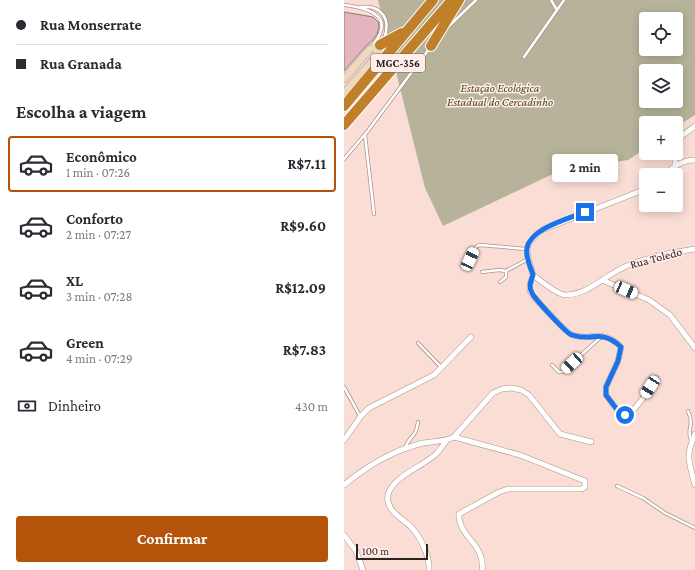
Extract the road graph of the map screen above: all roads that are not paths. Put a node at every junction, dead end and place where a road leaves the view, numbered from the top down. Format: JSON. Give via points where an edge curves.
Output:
{"nodes":[{"id":1,"x":433,"y":0,"type":"edge"},
{"id":2,"x":452,"y":0,"type":"edge"},
{"id":3,"x":459,"y":0,"type":"edge"},
{"id":4,"x":476,"y":0,"type":"edge"},
{"id":5,"x":551,"y":0,"type":"edge"},
{"id":6,"x":564,"y":0,"type":"edge"},
{"id":7,"x":344,"y":5,"type":"edge"},
{"id":8,"x":360,"y":7,"type":"junction"},
{"id":9,"x":557,"y":10,"type":"junction"},
{"id":10,"x":387,"y":28,"type":"junction"},
{"id":11,"x":407,"y":31,"type":"junction"},
{"id":12,"x":397,"y":36,"type":"junction"},
{"id":13,"x":380,"y":45,"type":"junction"},
{"id":14,"x":431,"y":46,"type":"junction"},
{"id":15,"x":370,"y":49,"type":"junction"},
{"id":16,"x":524,"y":57,"type":"dead end"},
{"id":17,"x":358,"y":63,"type":"junction"},
{"id":18,"x":366,"y":69,"type":"junction"},
{"id":19,"x":344,"y":79,"type":"edge"},
{"id":20,"x":344,"y":93,"type":"edge"},
{"id":21,"x":344,"y":106,"type":"edge"},
{"id":22,"x":344,"y":126,"type":"edge"},
{"id":23,"x":695,"y":126,"type":"edge"},
{"id":24,"x":365,"y":135,"type":"junction"},
{"id":25,"x":683,"y":135,"type":"edge"},
{"id":26,"x":344,"y":159,"type":"edge"},
{"id":27,"x":675,"y":160,"type":"edge"},
{"id":28,"x":695,"y":160,"type":"edge"},
{"id":29,"x":675,"y":165,"type":"junction"},
{"id":30,"x":672,"y":168,"type":"edge"},
{"id":31,"x":639,"y":191,"type":"edge"},
{"id":32,"x":374,"y":214,"type":"dead end"},
{"id":33,"x":695,"y":248,"type":"edge"},
{"id":34,"x":526,"y":249,"type":"junction"},
{"id":35,"x":470,"y":259,"type":"dead end"},
{"id":36,"x":528,"y":259,"type":"junction"},
{"id":37,"x":482,"y":272,"type":"dead end"},
{"id":38,"x":506,"y":272,"type":"junction"},
{"id":39,"x":533,"y":275,"type":"junction"},
{"id":40,"x":602,"y":280,"type":"junction"},
{"id":41,"x":500,"y":282,"type":"dead end"},
{"id":42,"x":603,"y":336,"type":"junction"},
{"id":43,"x":471,"y":337,"type":"dead end"},
{"id":44,"x":418,"y":343,"type":"dead end"},
{"id":45,"x":695,"y":348,"type":"edge"},
{"id":46,"x":552,"y":365,"type":"dead end"},
{"id":47,"x":441,"y":367,"type":"junction"},
{"id":48,"x":656,"y":378,"type":"dead end"},
{"id":49,"x":344,"y":386,"type":"edge"},
{"id":50,"x":688,"y":412,"type":"dead end"},
{"id":51,"x":361,"y":416,"type":"junction"},
{"id":52,"x":418,"y":422,"type":"dead end"},
{"id":53,"x":695,"y":434,"type":"edge"},
{"id":54,"x":454,"y":437,"type":"junction"},
{"id":55,"x":344,"y":440,"type":"edge"},
{"id":56,"x":447,"y":440,"type":"junction"},
{"id":57,"x":591,"y":442,"type":"dead end"},
{"id":58,"x":692,"y":442,"type":"junction"},
{"id":59,"x":405,"y":449,"type":"junction"},
{"id":60,"x":345,"y":484,"type":"edge"},
{"id":61,"x":695,"y":485,"type":"edge"},
{"id":62,"x":617,"y":486,"type":"dead end"},
{"id":63,"x":695,"y":528,"type":"edge"},
{"id":64,"x":344,"y":535,"type":"edge"},
{"id":65,"x":363,"y":570,"type":"edge"},
{"id":66,"x":429,"y":570,"type":"edge"},
{"id":67,"x":482,"y":570,"type":"edge"}],
"edges":[{"from":1,"to":11,"type":"highway","number":"MGC-356"},
{"from":2,"to":22,"type":"highway","number":"MGC-356"},
{"from":3,"to":14,"type":"highway"},
{"from":4,"to":14,"type":"lane"},
{"from":5,"to":9,"type":"lane"},
{"from":6,"to":9,"type":"lane"},
{"from":7,"to":8,"type":"lane"},
{"from":8,"to":10,"type":"lane","via":[[369,6],[378,10],[385,19]]},
{"from":8,"to":15,"type":"lane","via":[[376,14],[382,23],[382,31]]},
{"from":9,"to":16,"type":"lane"},
{"from":10,"to":12,"type":"lane","via":[[390,36]]},
{"from":10,"to":13,"type":"lane"},
{"from":11,"to":12,"type":"highway"},
{"from":11,"to":21,"type":"highway","number":"MGC-356"},
{"from":12,"to":13,"type":"highway"},
{"from":13,"to":15,"type":"street"},
{"from":13,"to":18,"type":"street","via":[[375,58]]},
{"from":14,"to":24,"type":"lane"},
{"from":15,"to":17,"type":"street"},
{"from":17,"to":18,"type":"street","via":[[365,64]]},
{"from":17,"to":19,"type":"street"},
{"from":18,"to":20,"type":"street"},
{"from":23,"to":25,"type":"street"},
{"from":24,"to":26,"type":"lane"},
{"from":24,"to":32,"type":"lane"},
{"from":27,"to":29,"type":"street"},
{"from":28,"to":29,"type":"street"},
{"from":29,"to":30,"type":"street"},
{"from":31,"to":34,"type":"street","via":[[542,230],[531,239]]},
{"from":33,"to":40,"type":"street","name":"Rua Toledo","via":[[627,265]]},
{"from":34,"to":35,"type":"lane","via":[[480,245],[474,249]]},
{"from":34,"to":36,"type":"street"},
{"from":36,"to":38,"type":"lane"},
{"from":36,"to":39,"type":"street"},
{"from":37,"to":38,"type":"lane"},
{"from":38,"to":41,"type":"lane","via":[[506,277]]},
{"from":39,"to":40,"type":"street","name":"Rua Toledo","via":[[563,295],[576,293]]},
{"from":39,"to":42,"type":"street","via":[[530,284],[532,293],[571,335]]},
{"from":40,"to":45,"type":"street","via":[[649,300],[665,311]]},
{"from":42,"to":46,"type":"lane","via":[[562,372]]},
{"from":42,"to":48,"type":"street","via":[[614,340],[621,347],[618,361],[606,387],[606,395],[618,411],[625,415],[632,413]]},
{"from":43,"to":47,"type":"street"},
{"from":44,"to":47,"type":"lane"},
{"from":47,"to":51,"type":"street","via":[[434,375],[369,408]]},
{"from":49,"to":51,"type":"lane"},
{"from":50,"to":58,"type":"lane","via":[[693,420],[690,434]]},
{"from":51,"to":55,"type":"street"},
{"from":52,"to":59,"type":"lane","via":[[418,429],[406,443]]},
{"from":53,"to":58,"type":"street"},
{"from":54,"to":56,"type":"street"},
{"from":54,"to":57,"type":"street","via":[[493,393],[511,388],[529,395],[560,434]]},
{"from":54,"to":67,"type":"street","via":[[520,455],[582,479],[585,484],[582,488],[508,489],[459,514],[459,521],[480,552]]},
{"from":56,"to":59,"type":"street"},
{"from":56,"to":66,"type":"street","via":[[436,454],[396,481],[388,496],[395,514],[413,528],[423,545]]},
{"from":58,"to":61,"type":"street","via":[[688,459]]},
{"from":59,"to":60,"type":"street","via":[[386,456]]},
{"from":62,"to":63,"type":"lane"},
{"from":64,"to":65,"type":"street","via":[[356,551]]}]}
